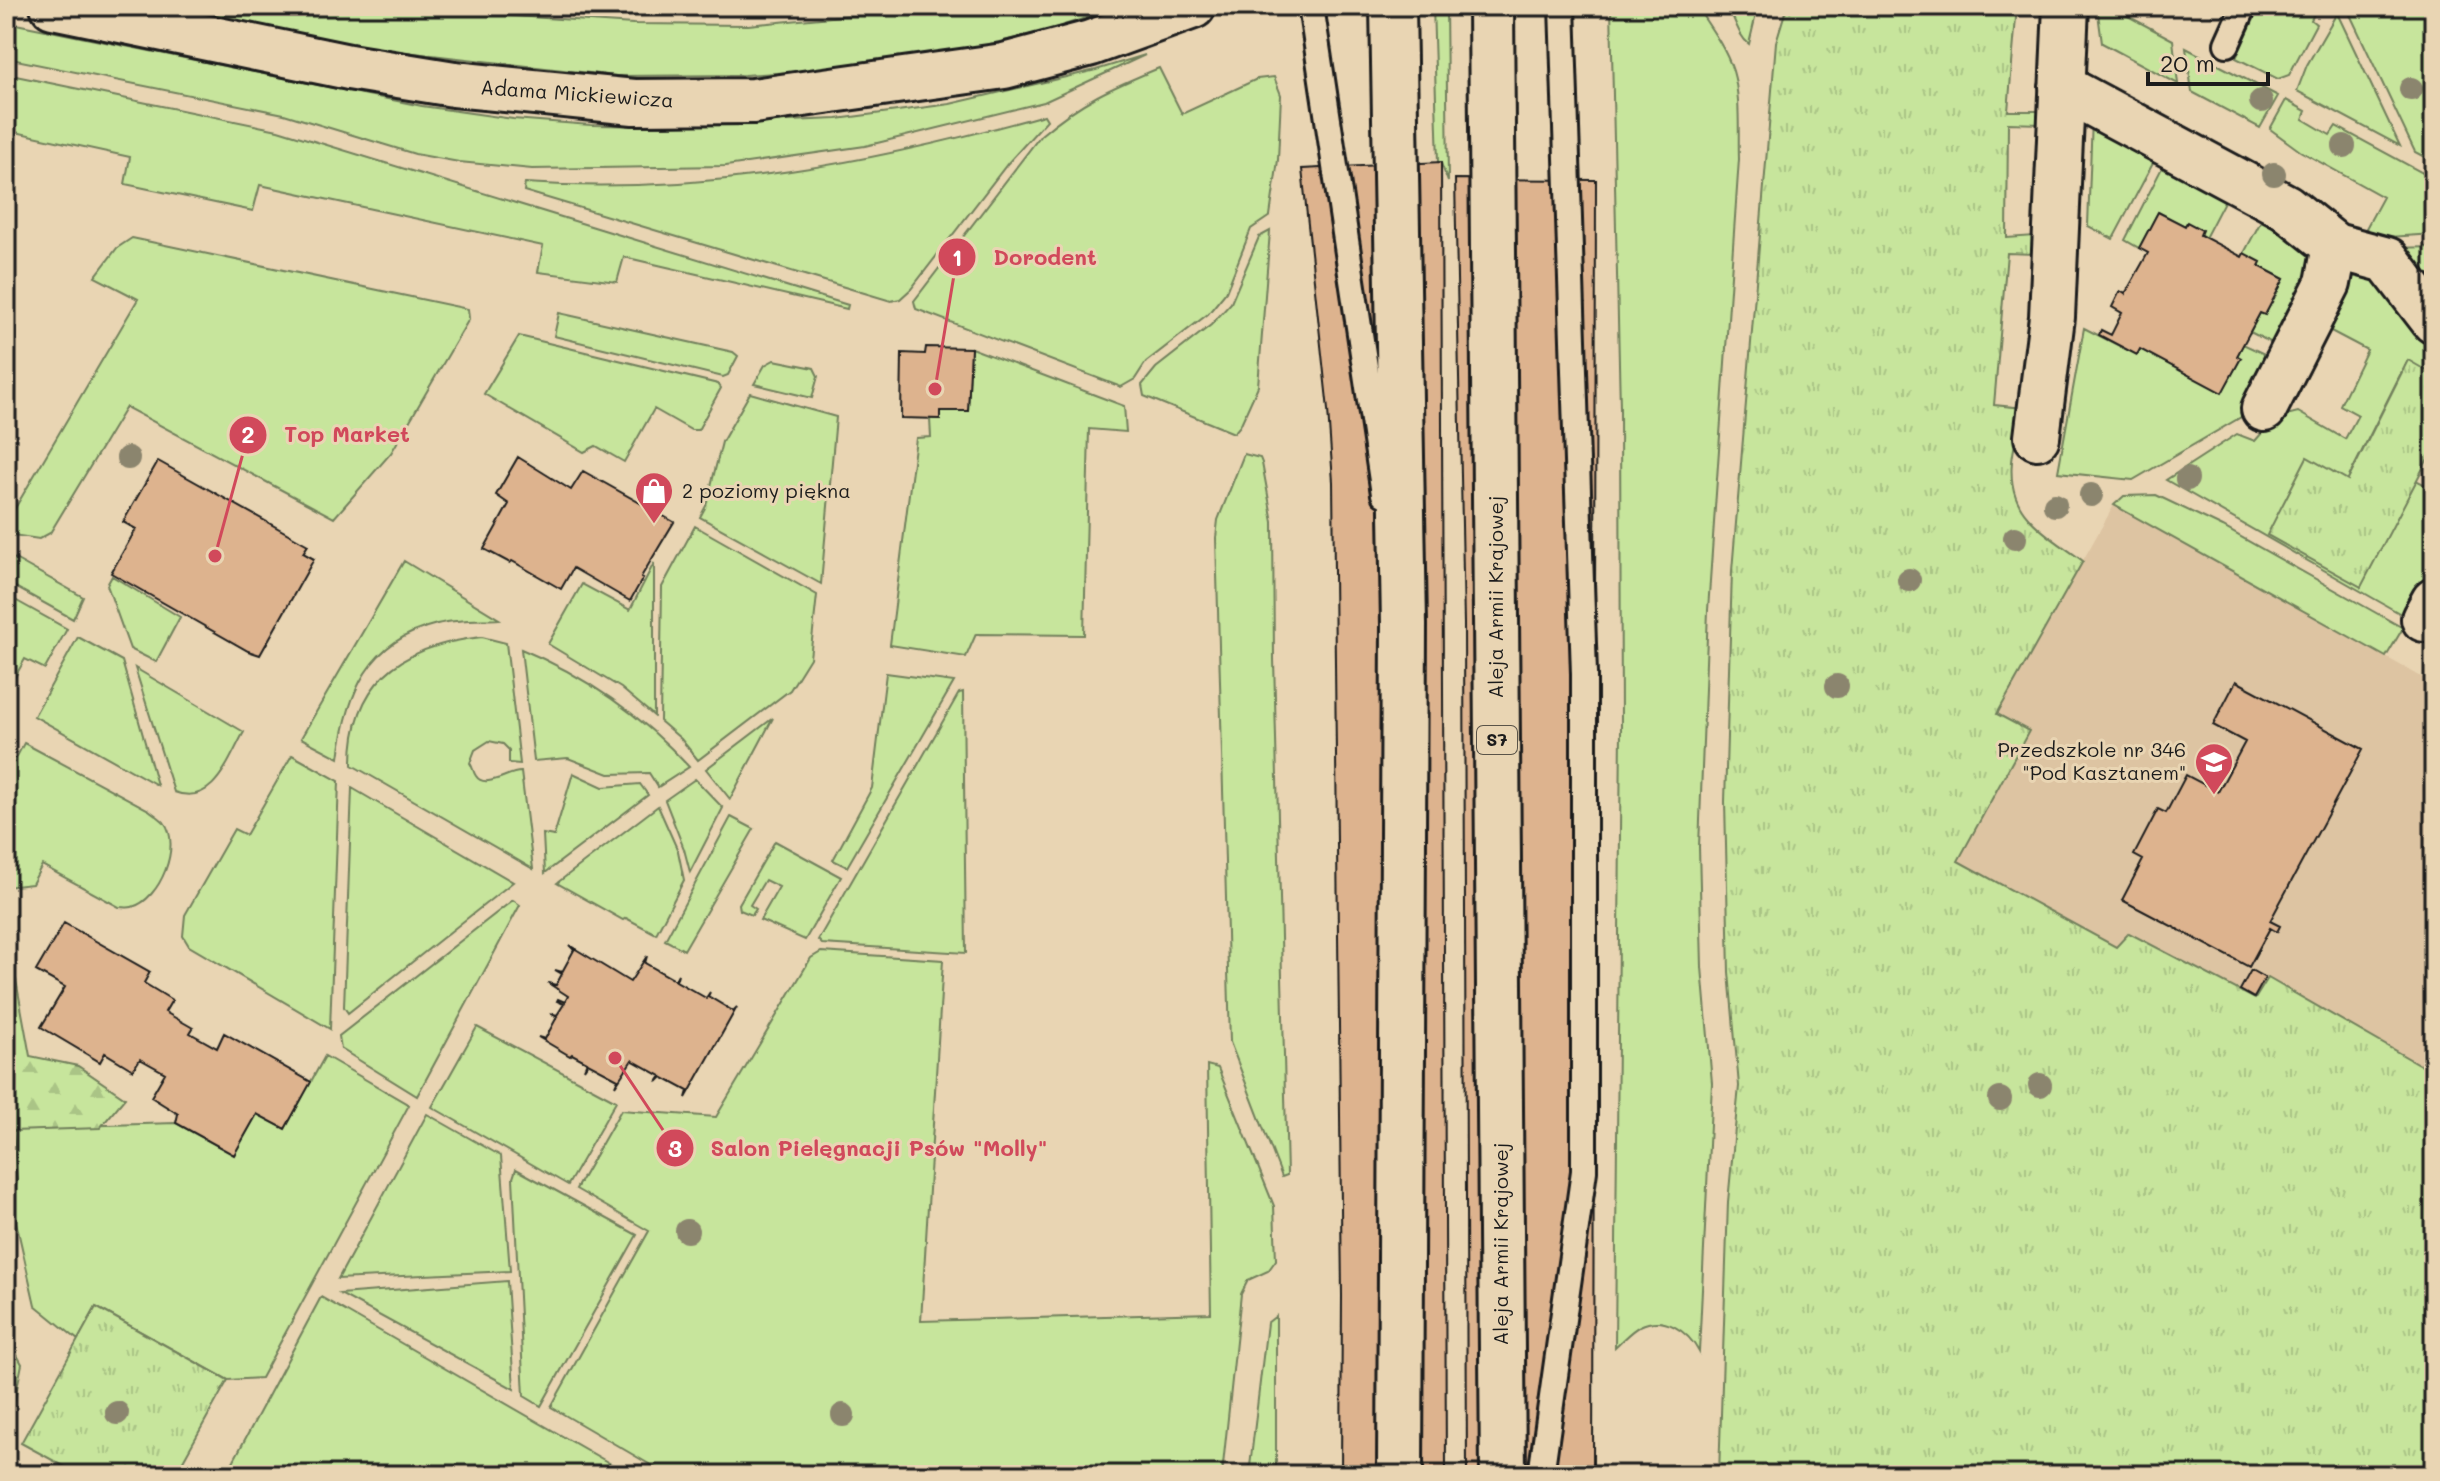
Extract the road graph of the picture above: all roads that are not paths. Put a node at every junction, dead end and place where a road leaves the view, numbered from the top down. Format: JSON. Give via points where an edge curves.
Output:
{"nodes":[{"id":1,"x":53,"y":6,"type":"edge"},
{"id":2,"x":1193,"y":6,"type":"edge"},
{"id":3,"x":1311,"y":6,"type":"edge"},
{"id":4,"x":1393,"y":6,"type":"edge"},
{"id":5,"x":1491,"y":6,"type":"edge"},
{"id":6,"x":1562,"y":6,"type":"edge"},
{"id":7,"x":2066,"y":6,"type":"edge"},
{"id":8,"x":2244,"y":6,"type":"edge"},
{"id":9,"x":2227,"y":44,"type":"dead end"},
{"id":10,"x":2062,"y":87,"type":"junction"},
{"id":11,"x":2335,"y":246,"type":"junction"},
{"id":12,"x":2434,"y":321,"type":"edge"},
{"id":13,"x":2264,"y":409,"type":"dead end"},
{"id":14,"x":2037,"y":437,"type":"dead end"},
{"id":15,"x":1404,"y":625,"type":"junction"},
{"id":16,"x":1400,"y":1475,"type":"edge"},
{"id":17,"x":1503,"y":1475,"type":"edge"},
{"id":18,"x":1541,"y":1475,"type":"edge"}],
"edges":[{"from":1,"to":2,"type":"main road","name":"Adama Mickiewicza","via":[[349,67],[454,84],[634,102],[753,101],[1004,66],[1091,43]]},
{"from":3,"to":15,"type":"lane"},
{"from":4,"to":15,"type":"main road"},
{"from":5,"to":17,"type":"main road","name":"Aleja Armii Krajowej","number":"S7"},
{"from":6,"to":18,"type":"lane","via":[[1584,674],[1584,1171]]},
{"from":7,"to":10,"type":"main road"},
{"from":8,"to":9,"type":"lane"},
{"from":10,"to":11,"type":"main road","via":[[2286,207]]},
{"from":10,"to":14,"type":"main road","via":[[2052,317]]},
{"from":11,"to":12,"type":"main road","via":[[2387,260]]},
{"from":11,"to":13,"type":"main road","via":[[2328,283]]},
{"from":15,"to":16,"type":"main road"}]}
